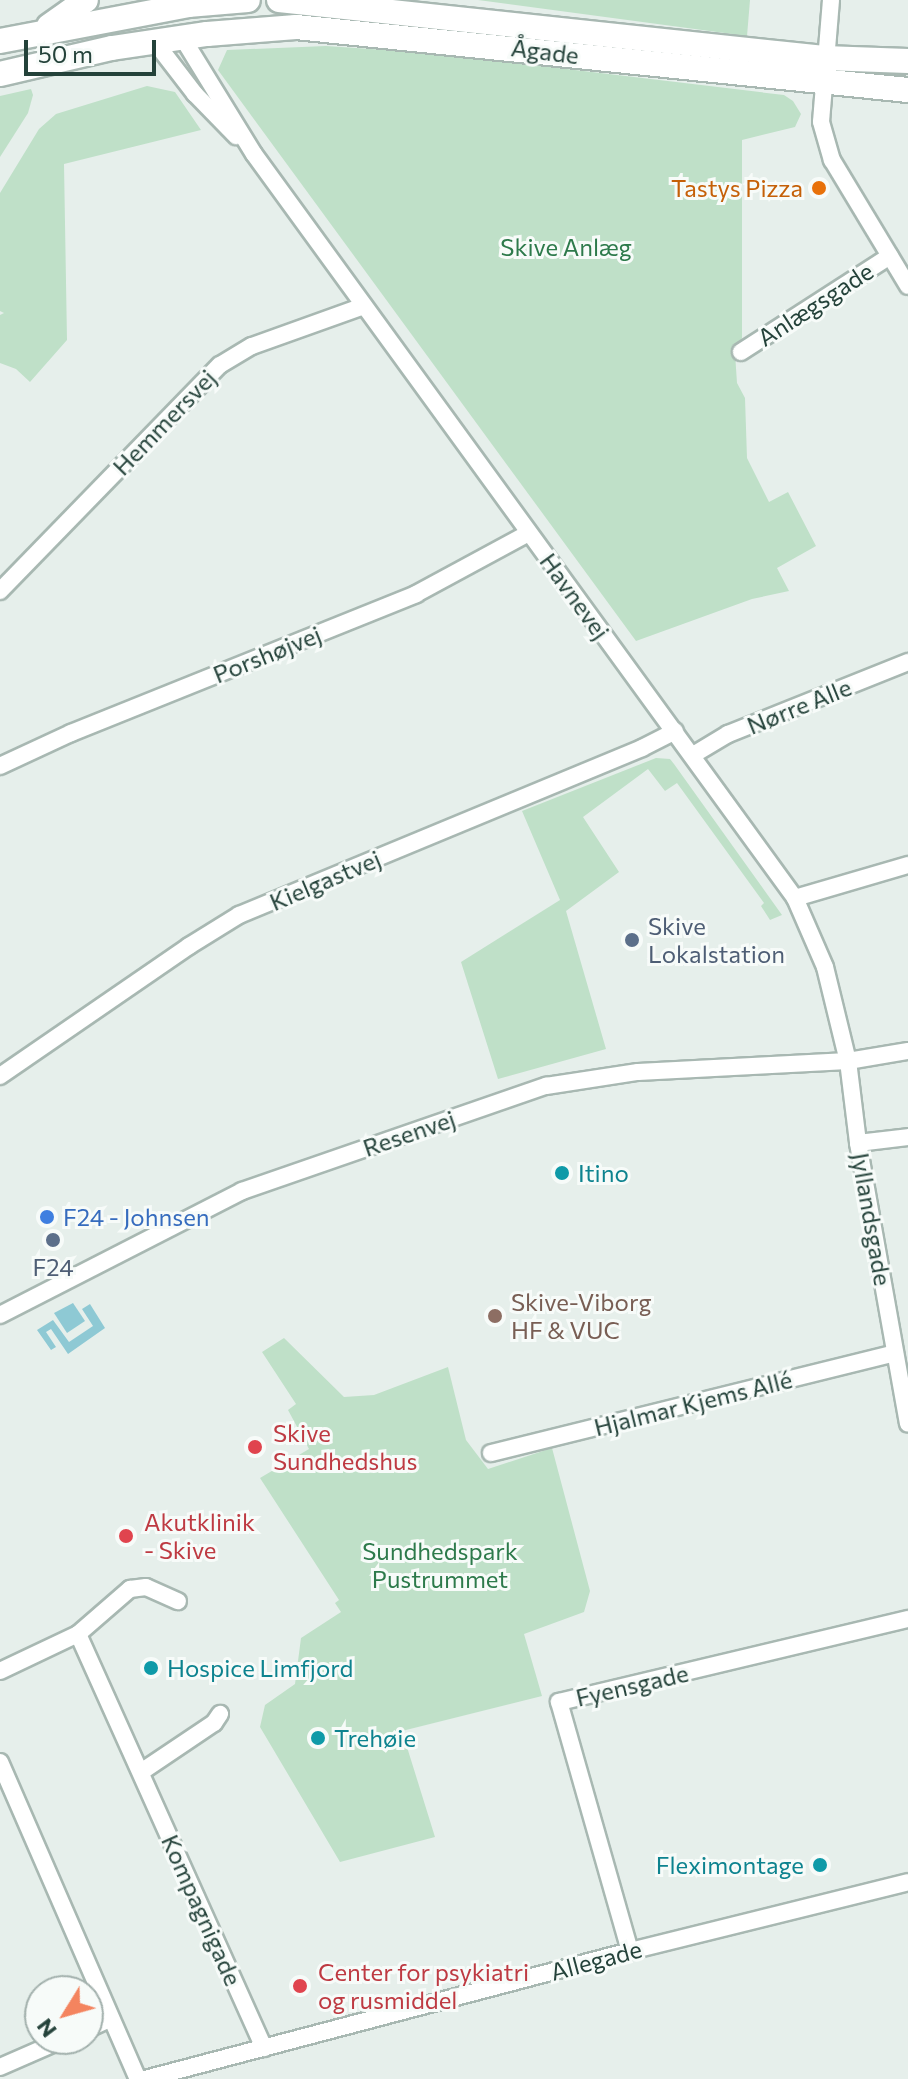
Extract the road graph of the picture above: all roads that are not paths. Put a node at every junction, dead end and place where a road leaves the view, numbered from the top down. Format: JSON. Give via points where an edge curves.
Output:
{"nodes":[{"id":1,"x":86,"y":0,"type":"edge"},
{"id":2,"x":248,"y":0,"type":"edge"},
{"id":3,"x":279,"y":0,"type":"edge"},
{"id":4,"x":831,"y":0,"type":"edge"},
{"id":5,"x":161,"y":5,"type":"edge"},
{"id":6,"x":132,"y":8,"type":"edge"},
{"id":7,"x":40,"y":31,"type":"junction"},
{"id":8,"x":182,"y":37,"type":"junction"},
{"id":9,"x":0,"y":41,"type":"edge"},
{"id":10,"x":155,"y":42,"type":"junction"},
{"id":11,"x":824,"y":58,"type":"junction"},
{"id":12,"x":908,"y":61,"type":"edge"},
{"id":13,"x":0,"y":74,"type":"edge"},
{"id":14,"x":822,"y":83,"type":"junction"},
{"id":15,"x":908,"y":90,"type":"edge"},
{"id":16,"x":254,"y":154,"type":"junction"},
{"id":17,"x":890,"y":256,"type":"junction"},
{"id":18,"x":908,"y":286,"type":"edge"},
{"id":19,"x":364,"y":306,"type":"junction"},
{"id":20,"x":741,"y":352,"type":"dead end"},
{"id":21,"x":529,"y":533,"type":"junction"},
{"id":22,"x":0,"y":591,"type":"edge"},
{"id":23,"x":908,"y":662,"type":"edge"},
{"id":24,"x":675,"y":731,"type":"junction"},
{"id":25,"x":693,"y":755,"type":"junction"},
{"id":26,"x":0,"y":766,"type":"edge"},
{"id":27,"x":908,"y":865,"type":"edge"},
{"id":28,"x":795,"y":898,"type":"junction"},
{"id":29,"x":908,"y":1051,"type":"edge"},
{"id":30,"x":848,"y":1061,"type":"junction"},
{"id":31,"x":0,"y":1076,"type":"edge"},
{"id":32,"x":908,"y":1137,"type":"edge"},
{"id":33,"x":858,"y":1143,"type":"junction"},
{"id":34,"x":0,"y":1315,"type":"edge"},
{"id":35,"x":895,"y":1353,"type":"junction"},
{"id":36,"x":908,"y":1424,"type":"edge"},
{"id":37,"x":491,"y":1453,"type":"dead end"},
{"id":38,"x":178,"y":1601,"type":"dead end"},
{"id":39,"x":908,"y":1619,"type":"edge"},
{"id":40,"x":78,"y":1634,"type":"junction"},
{"id":41,"x":0,"y":1671,"type":"edge"},
{"id":42,"x":220,"y":1714,"type":"dead end"},
{"id":43,"x":0,"y":1762,"type":"edge"},
{"id":44,"x":141,"y":1772,"type":"junction"},
{"id":45,"x":908,"y":1882,"type":"edge"},
{"id":46,"x":630,"y":1951,"type":"junction"},
{"id":47,"x":109,"y":2019,"type":"junction"},
{"id":48,"x":104,"y":2021,"type":"edge"},
{"id":49,"x":264,"y":2048,"type":"junction"},
{"id":50,"x":27,"y":2055,"type":"edge"},
{"id":51,"x":0,"y":2067,"type":"edge"},
{"id":52,"x":138,"y":2079,"type":"edge"},
{"id":53,"x":145,"y":2079,"type":"edge"}],
"edges":[{"from":1,"to":7,"type":"street"},
{"from":2,"to":5,"type":"street"},
{"from":3,"to":11,"type":"street","name":"Ågade"},
{"from":4,"to":11,"type":"street"},
{"from":5,"to":6,"type":"street"},
{"from":5,"to":8,"type":"street","name":"Havnevej"},
{"from":6,"to":7,"type":"street"},
{"from":6,"to":10,"type":"street","name":"Havnevej"},
{"from":7,"to":9,"type":"street"},
{"from":8,"to":10,"type":"street","name":"Ågade"},
{"from":8,"to":14,"type":"street","name":"Ågade","via":[[296,27],[356,31]]},
{"from":8,"to":16,"type":"street","name":"Havnevej"},
{"from":10,"to":13,"type":"street","name":"Ågade"},
{"from":10,"to":16,"type":"street","name":"Havnevej","via":[[195,94]]},
{"from":11,"to":12,"type":"street","name":"Ågade"},
{"from":11,"to":14,"type":"street"},
{"from":14,"to":15,"type":"street","name":"Ågade"},
{"from":14,"to":17,"type":"street","via":[[821,122],[832,160]]},
{"from":16,"to":19,"type":"street","name":"Havnevej"},
{"from":17,"to":18,"type":"street"},
{"from":17,"to":20,"type":"street","name":"Anlægsgade"},
{"from":19,"to":21,"type":"street","name":"Havnevej"},
{"from":19,"to":22,"type":"street","name":"Hemmersvej","via":[[252,346],[220,365]]},
{"from":21,"to":24,"type":"street","name":"Havnevej"},
{"from":21,"to":26,"type":"street","name":"Porshøjvej","via":[[416,594]]},
{"from":23,"to":25,"type":"street","name":"Nørre Alle","via":[[728,734]]},
{"from":24,"to":25,"type":"street","name":"Havnevej"},
{"from":24,"to":31,"type":"street","name":"Kielgastvej","via":[[239,915]]},
{"from":25,"to":28,"type":"street","name":"Havnevej"},
{"from":27,"to":28,"type":"street"},
{"from":28,"to":30,"type":"street","name":"Havnevej","via":[[825,967]]},
{"from":29,"to":30,"type":"street","name":"Resenvej"},
{"from":30,"to":33,"type":"street","name":"Jyllandsgade"},
{"from":30,"to":34,"type":"street","name":"Resenvej","via":[[638,1072],[546,1086],[242,1191]]},
{"from":32,"to":33,"type":"street"},
{"from":33,"to":35,"type":"street","name":"Jyllandsgade"},
{"from":35,"to":36,"type":"street","name":"Jyllandsgade"},
{"from":35,"to":37,"type":"street","name":"Hjalmar Kjems Allé"},
{"from":38,"to":40,"type":"street","via":[[146,1587],[130,1589]]},
{"from":39,"to":46,"type":"street","name":"Fyensgade","via":[[559,1702]]},
{"from":40,"to":41,"type":"street"},
{"from":40,"to":44,"type":"street","name":"Kompagnigade"},
{"from":42,"to":44,"type":"street"},
{"from":43,"to":47,"type":"street"},
{"from":44,"to":49,"type":"street","name":"Kompagnigade"},
{"from":45,"to":46,"type":"street","name":"Allegade"},
{"from":46,"to":49,"type":"street","name":"Allegade"},
{"from":47,"to":48,"type":"street"},
{"from":47,"to":52,"type":"street"},
{"from":49,"to":53,"type":"street","name":"Allegade"},
{"from":50,"to":51,"type":"street"}]}
